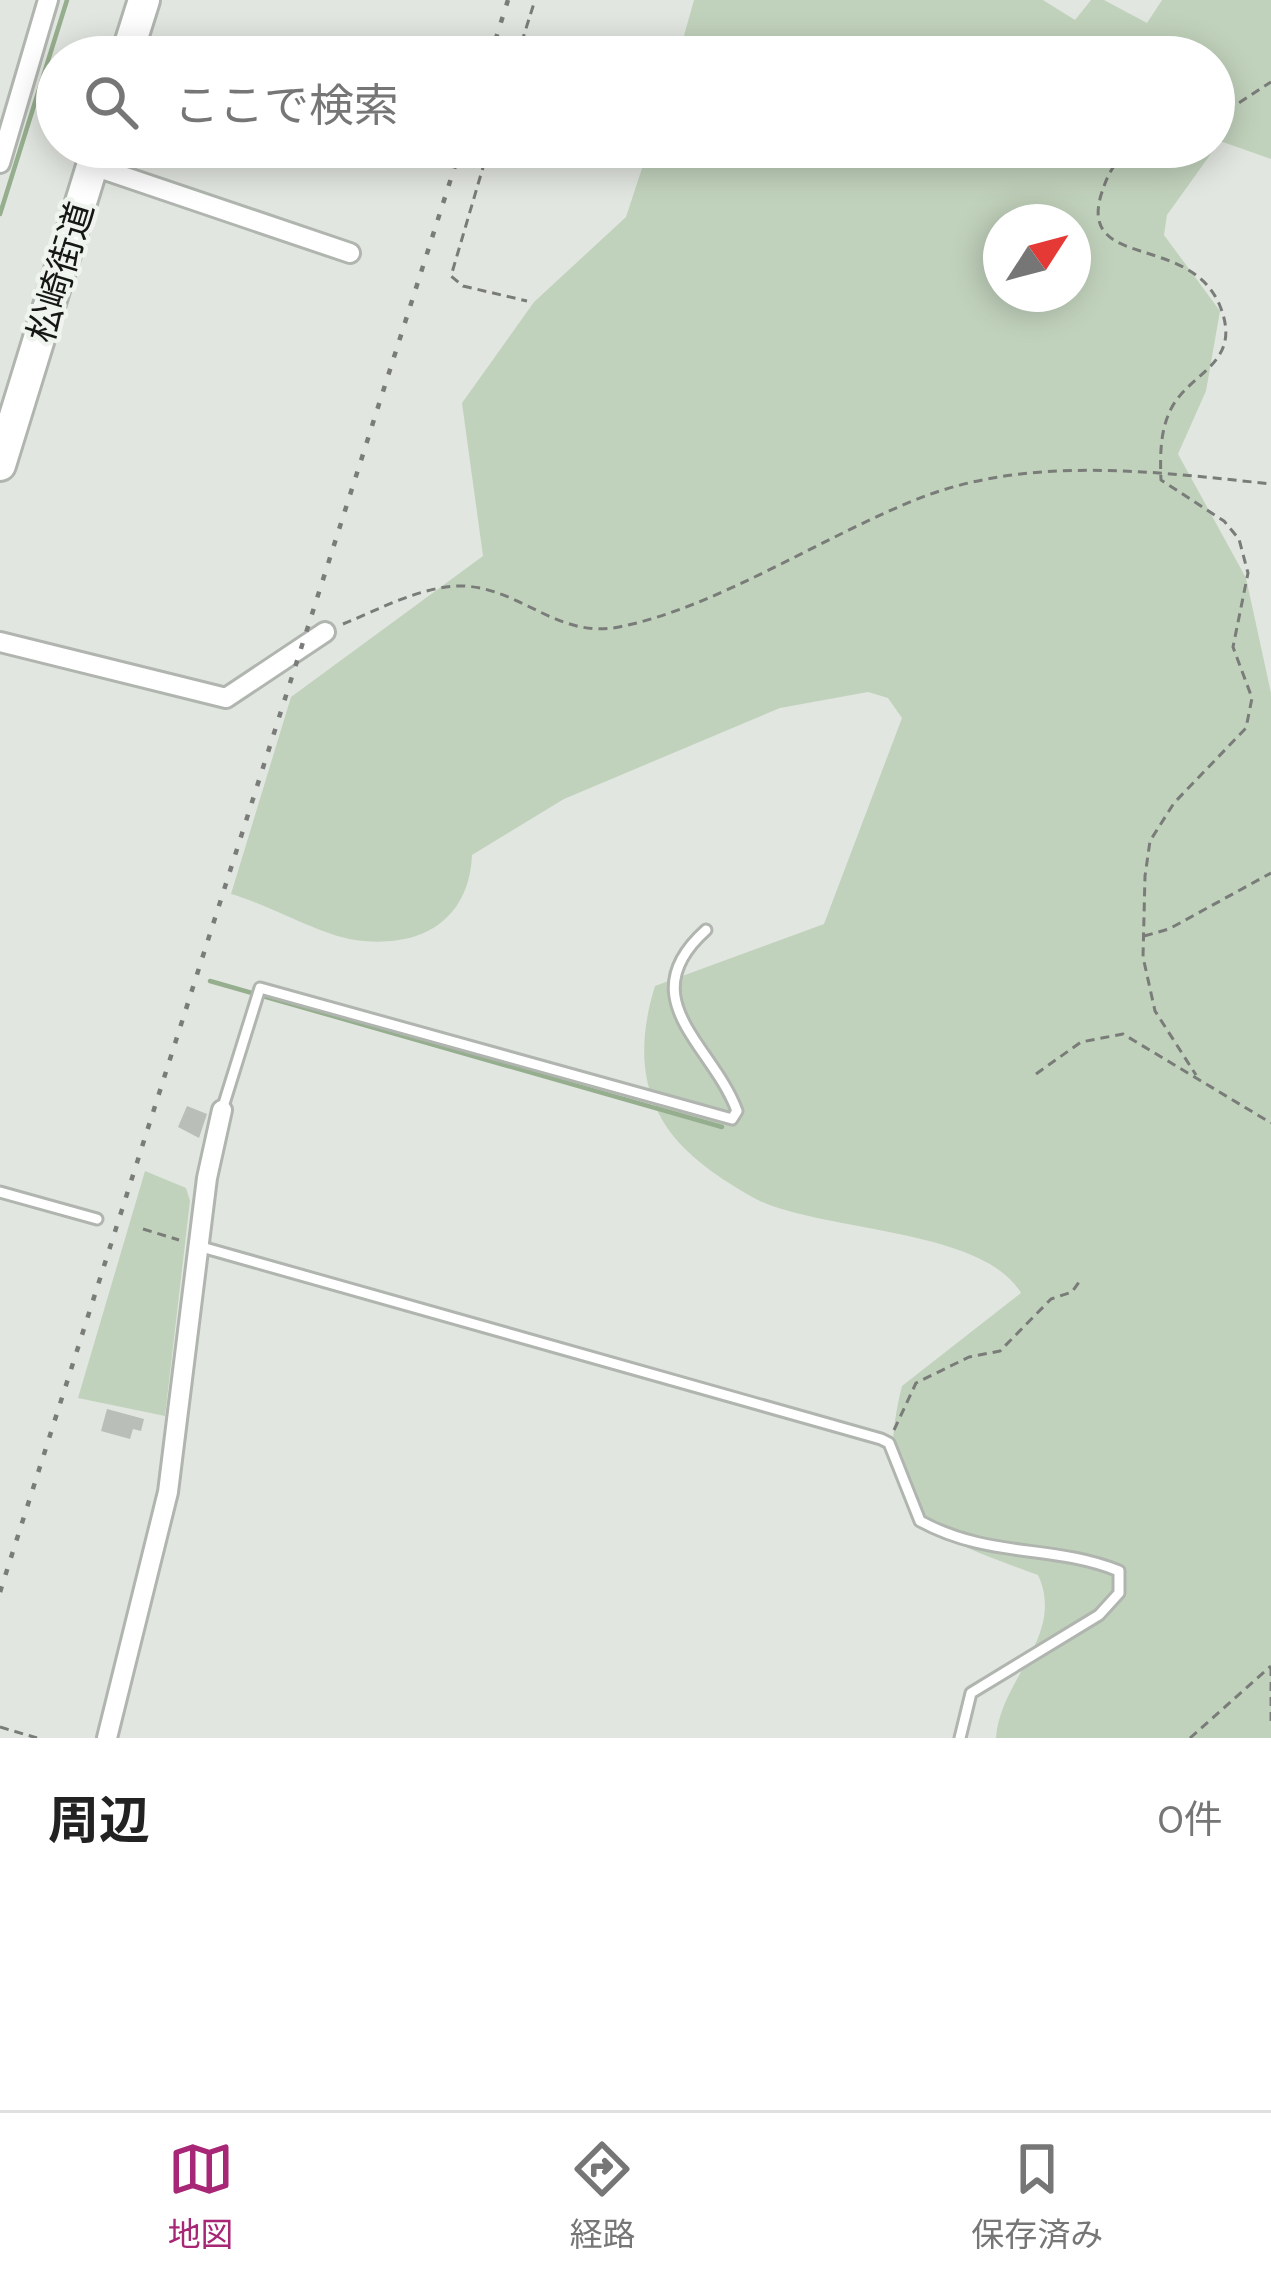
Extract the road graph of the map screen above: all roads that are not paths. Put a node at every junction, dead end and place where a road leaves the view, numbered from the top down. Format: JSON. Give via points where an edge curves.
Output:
{"nodes":[{"id":1,"x":48,"y":0,"type":"edge"},
{"id":2,"x":144,"y":0,"type":"edge"},
{"id":3,"x":37,"y":36,"type":"edge"},
{"id":4,"x":133,"y":36,"type":"edge"},
{"id":5,"x":36,"y":41,"type":"edge"},
{"id":6,"x":0,"y":163,"type":"edge"},
{"id":7,"x":91,"y":168,"type":"edge"},
{"id":8,"x":127,"y":168,"type":"edge"},
{"id":9,"x":350,"y":253,"type":"dead end"},
{"id":10,"x":0,"y":465,"type":"edge"},
{"id":11,"x":325,"y":632,"type":"road end"},
{"id":12,"x":0,"y":642,"type":"edge"},
{"id":13,"x":706,"y":930,"type":"dead end"},
{"id":14,"x":222,"y":1110,"type":"joint"},
{"id":15,"x":0,"y":1192,"type":"edge"},
{"id":16,"x":97,"y":1219,"type":"dead end"},
{"id":17,"x":198,"y":1246,"type":"junction"},
{"id":18,"x":107,"y":1738,"type":"edge"},
{"id":19,"x":960,"y":1738,"type":"edge"}],
"edges":[{"from":1,"to":3,"type":"street"},
{"from":2,"to":4,"type":"main road"},
{"from":5,"to":6,"type":"street"},
{"from":7,"to":10,"type":"main road","name":"松崎街道"},
{"from":8,"to":9,"type":"street"},
{"from":11,"to":12,"type":"street","via":[[226,698]]},
{"from":13,"to":14,"type":"lane","via":[[678,958],[674,992],[697,1049],[733,1099],[732,1120],[260,988]]},
{"from":14,"to":17,"type":"street"},
{"from":15,"to":16,"type":"lane"},
{"from":17,"to":18,"type":"street","via":[[168,1492]]},
{"from":17,"to":19,"type":"lane","via":[[889,1443],[920,1521],[998,1551],[1090,1559],[1119,1571],[1119,1593],[1099,1615],[971,1693]]}]}
